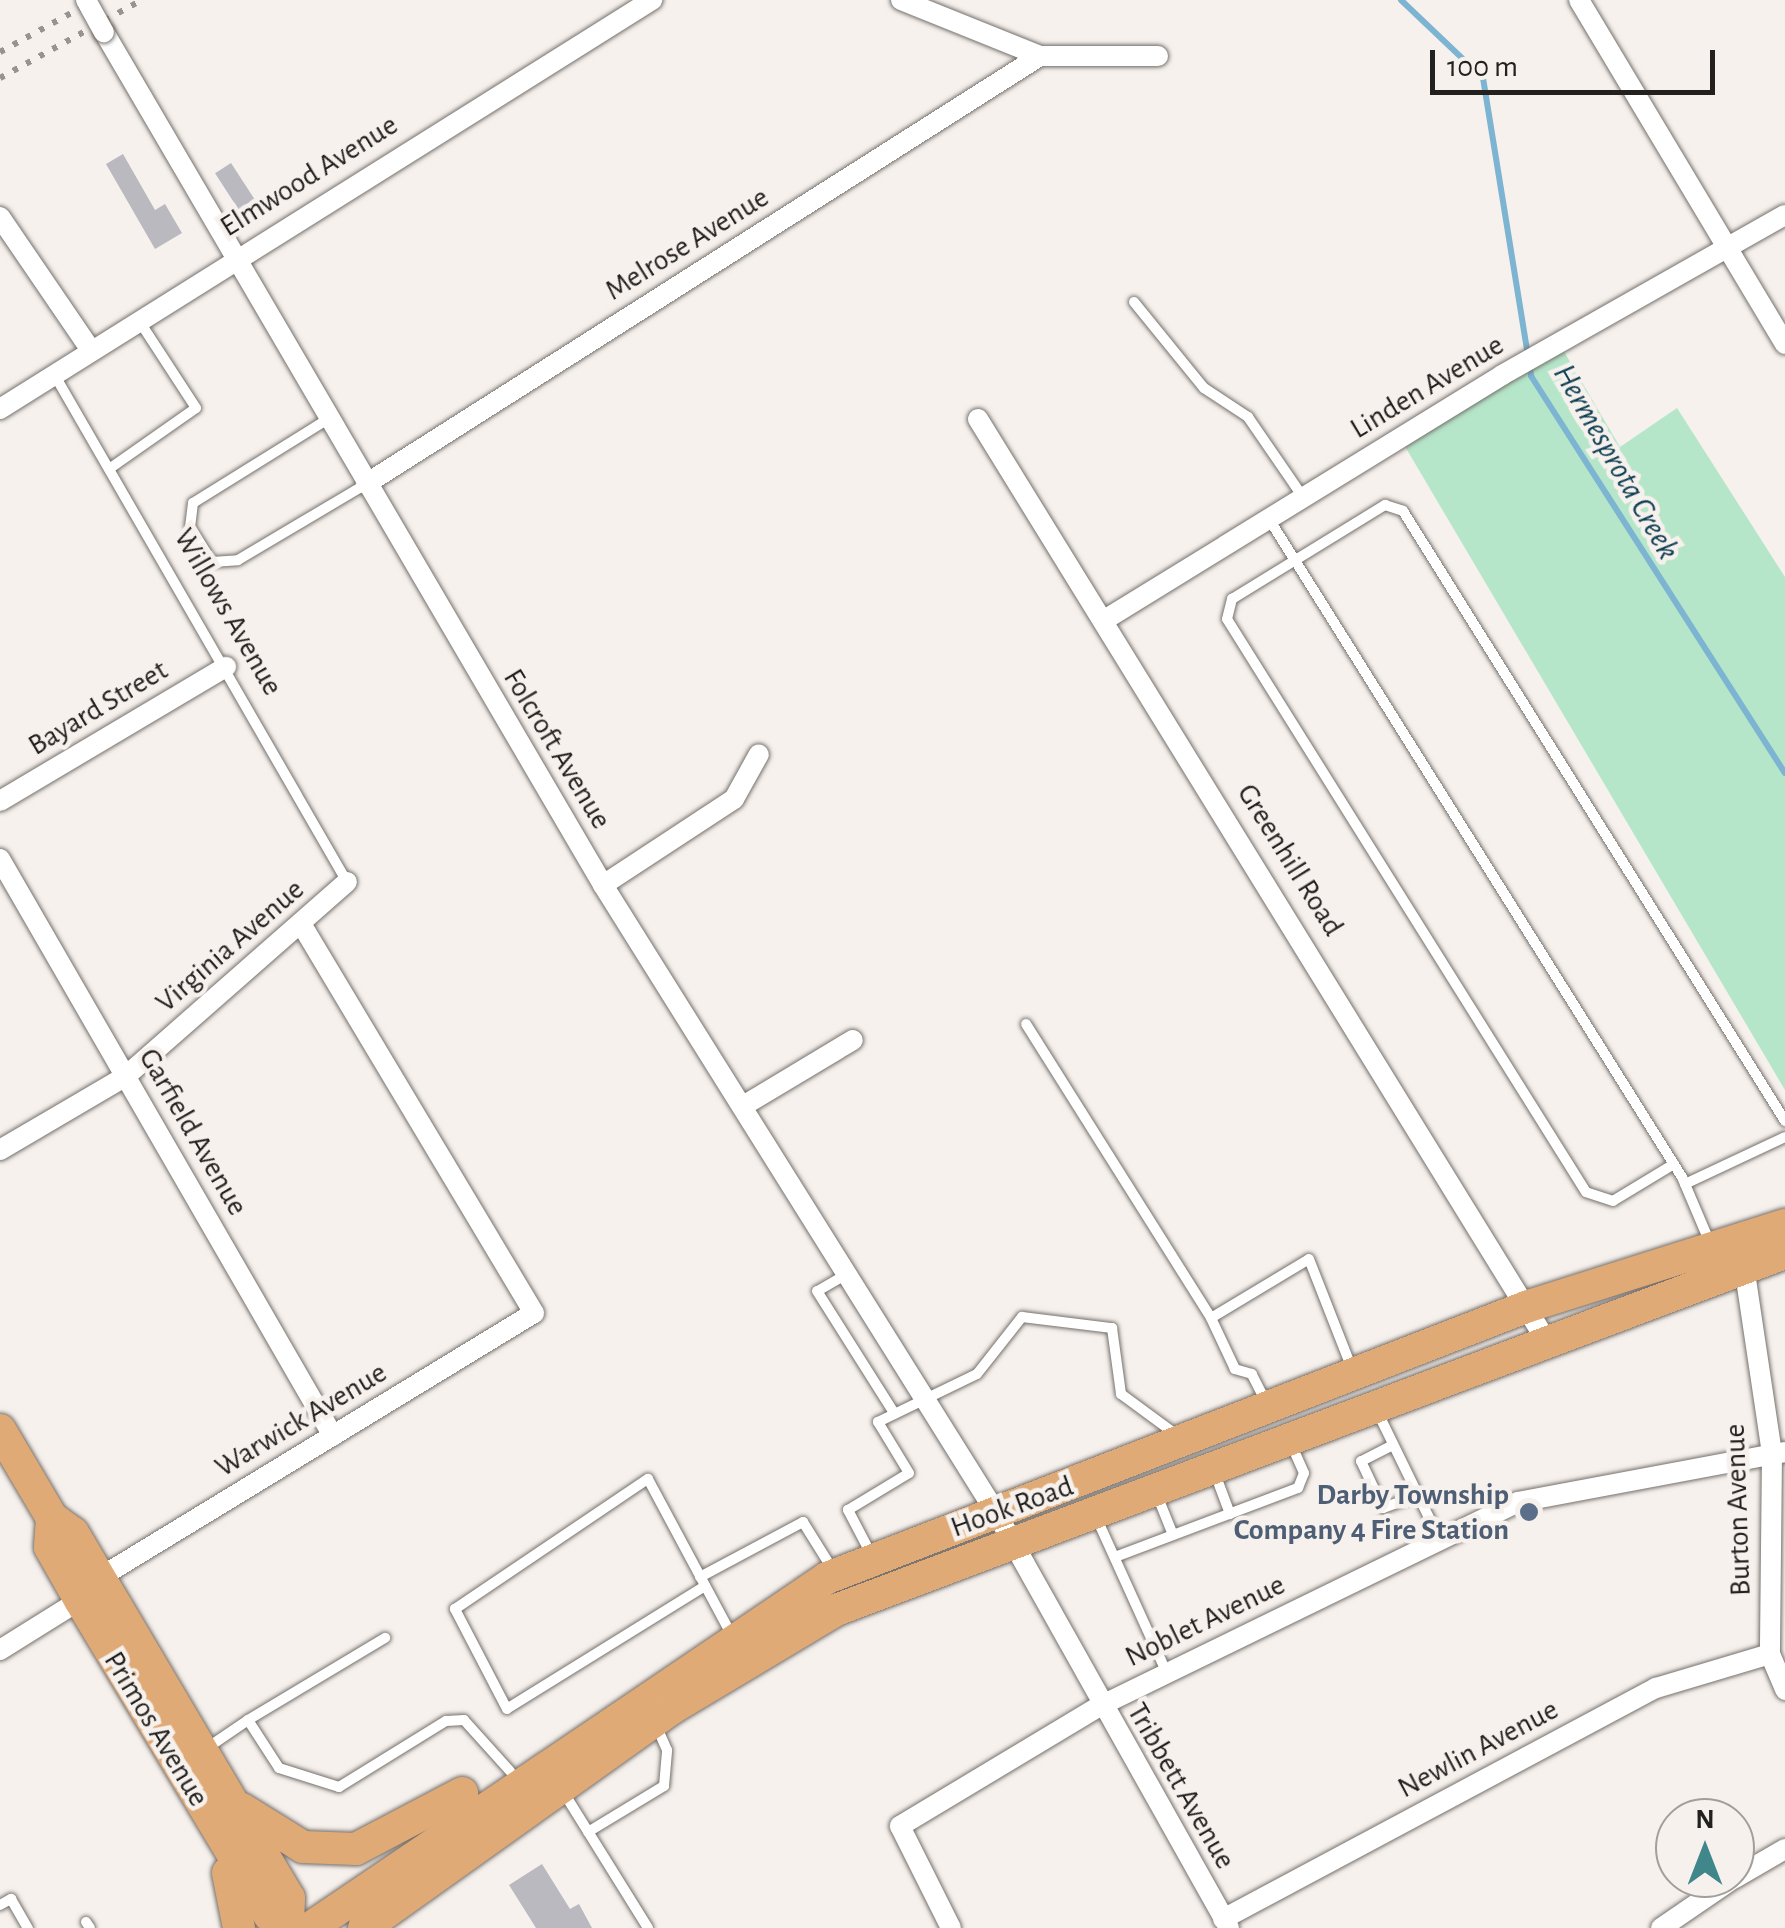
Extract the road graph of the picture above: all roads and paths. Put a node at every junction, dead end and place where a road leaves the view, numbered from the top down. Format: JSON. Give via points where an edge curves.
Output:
{"nodes":[{"id":1,"x":86,"y":0,"type":"edge"},
{"id":2,"x":652,"y":0,"type":"edge"},
{"id":3,"x":901,"y":0,"type":"edge"},
{"id":4,"x":1579,"y":0,"type":"edge"},
{"id":5,"x":1040,"y":56,"type":"junction"},
{"id":6,"x":1158,"y":56,"type":"dead end"},
{"id":7,"x":1785,"y":215,"type":"edge"},
{"id":8,"x":0,"y":217,"type":"edge"},
{"id":9,"x":1728,"y":250,"type":"junction"},
{"id":10,"x":234,"y":257,"type":"junction"},
{"id":11,"x":1134,"y":302,"type":"dead end"},
{"id":12,"x":138,"y":318,"type":"junction"},
{"id":13,"x":1785,"y":344,"type":"edge"},
{"id":14,"x":90,"y":349,"type":"junction"},
{"id":15,"x":54,"y":373,"type":"junction"},
{"id":16,"x":0,"y":409,"type":"edge"},
{"id":17,"x":328,"y":419,"type":"junction"},
{"id":18,"x":978,"y":419,"type":"dead end"},
{"id":19,"x":109,"y":468,"type":"junction"},
{"id":20,"x":366,"y":484,"type":"junction"},
{"id":21,"x":1304,"y":497,"type":"junction"},
{"id":22,"x":1269,"y":519,"type":"junction"},
{"id":23,"x":1296,"y":556,"type":"junction"},
{"id":24,"x":1106,"y":619,"type":"junction"},
{"id":25,"x":226,"y":667,"type":"junction"},
{"id":26,"x":759,"y":754,"type":"dead end"},
{"id":27,"x":0,"y":801,"type":"edge"},
{"id":28,"x":0,"y":859,"type":"edge"},
{"id":29,"x":348,"y":882,"type":"joint"},
{"id":30,"x":603,"y":884,"type":"junction"},
{"id":31,"x":302,"y":926,"type":"junction"},
{"id":32,"x":1026,"y":1024,"type":"dead end"},
{"id":33,"x":853,"y":1040,"type":"dead end"},
{"id":34,"x":126,"y":1076,"type":"junction"},
{"id":35,"x":743,"y":1106,"type":"junction"},
{"id":36,"x":1785,"y":1121,"type":"edge"},
{"id":37,"x":1785,"y":1137,"type":"edge"},
{"id":38,"x":0,"y":1150,"type":"edge"},
{"id":39,"x":1674,"y":1164,"type":"junction"},
{"id":40,"x":1685,"y":1184,"type":"junction"},
{"id":41,"x":1785,"y":1225,"type":"edge"},
{"id":42,"x":1712,"y":1246,"type":"junction"},
{"id":43,"x":1785,"y":1253,"type":"edge"},
{"id":44,"x":1744,"y":1266,"type":"junction"},
{"id":45,"x":846,"y":1274,"type":"junction"},
{"id":46,"x":1526,"y":1307,"type":"junction"},
{"id":47,"x":1211,"y":1318,"type":"junction"},
{"id":48,"x":1544,"y":1337,"type":"junction"},
{"id":49,"x":1354,"y":1372,"type":"junction"},
{"id":50,"x":922,"y":1397,"type":"junction"},
{"id":51,"x":1373,"y":1403,"type":"junction"},
{"id":52,"x":1268,"y":1406,"type":"junction"},
{"id":53,"x":894,"y":1413,"type":"junction"},
{"id":54,"x":0,"y":1430,"type":"edge"},
{"id":55,"x":333,"y":1436,"type":"junction"},
{"id":56,"x":1288,"y":1436,"type":"junction"},
{"id":57,"x":1182,"y":1440,"type":"junction"},
{"id":58,"x":1393,"y":1445,"type":"junction"},
{"id":59,"x":1778,"y":1453,"type":"edge"},
{"id":60,"x":1212,"y":1466,"type":"junction"},
{"id":61,"x":1154,"y":1489,"type":"junction"},
{"id":62,"x":1418,"y":1494,"type":"junction"},
{"id":63,"x":1095,"y":1513,"type":"junction"},
{"id":64,"x":1230,"y":1514,"type":"junction"},
{"id":65,"x":998,"y":1516,"type":"junction"},
{"id":66,"x":1173,"y":1535,"type":"junction"},
{"id":67,"x":1440,"y":1540,"type":"junction"},
{"id":68,"x":1014,"y":1546,"type":"junction"},
{"id":69,"x":873,"y":1557,"type":"junction"},
{"id":70,"x":1115,"y":1557,"type":"junction"},
{"id":71,"x":835,"y":1574,"type":"junction"},
{"id":72,"x":703,"y":1581,"type":"junction"},
{"id":73,"x":89,"y":1589,"type":"junction"},
{"id":74,"x":731,"y":1634,"type":"junction"},
{"id":75,"x":385,"y":1638,"type":"dead end"},
{"id":76,"x":0,"y":1650,"type":"edge"},
{"id":77,"x":1770,"y":1654,"type":"junction"},
{"id":78,"x":1167,"y":1673,"type":"junction"},
{"id":79,"x":1785,"y":1690,"type":"edge"},
{"id":80,"x":1100,"y":1706,"type":"junction"},
{"id":81,"x":248,"y":1720,"type":"junction"},
{"id":82,"x":653,"y":1722,"type":"junction"},
{"id":83,"x":201,"y":1752,"type":"junction"},
{"id":84,"x":510,"y":1771,"type":"junction"},
{"id":85,"x":557,"y":1771,"type":"junction"},
{"id":86,"x":217,"y":1805,"type":"junction"},
{"id":87,"x":588,"y":1832,"type":"junction"},
{"id":88,"x":1785,"y":1849,"type":"edge"},
{"id":89,"x":1755,"y":1866,"type":"edge"},
{"id":90,"x":1705,"y":1898,"type":"edge"},
{"id":91,"x":0,"y":1906,"type":"edge"},
{"id":92,"x":1226,"y":1924,"type":"edge"},
{"id":93,"x":296,"y":1927,"type":"edge"},
{"id":94,"x":28,"y":1928,"type":"edge"},
{"id":95,"x":239,"y":1928,"type":"edge"},
{"id":96,"x":364,"y":1928,"type":"edge"},
{"id":97,"x":648,"y":1928,"type":"edge"},
{"id":98,"x":952,"y":1928,"type":"edge"},
{"id":99,"x":1661,"y":1928,"type":"edge"}],
"edges":[{"from":1,"to":10,"type":"street","name":"Folcroft Avenue","bridge":true},
{"from":2,"to":10,"type":"street","name":"Elmwood Avenue"},
{"from":3,"to":5,"type":"street"},
{"from":4,"to":9,"type":"street"},
{"from":5,"to":6,"type":"street"},
{"from":5,"to":20,"type":"street","name":"Melrose Avenue"},
{"from":7,"to":9,"type":"street","name":"Linden Avenue"},
{"from":8,"to":14,"type":"street"},
{"from":9,"to":13,"type":"street"},
{"from":9,"to":21,"type":"street","name":"Linden Avenue"},
{"from":10,"to":12,"type":"street","name":"Elmwood Avenue"},
{"from":10,"to":17,"type":"street","name":"Folcroft Avenue"},
{"from":11,"to":21,"type":"lane","via":[[1204,388],[1248,417]]},
{"from":12,"to":14,"type":"street","name":"Elmwood Avenue"},
{"from":12,"to":19,"type":"lane","via":[[196,408]]},
{"from":14,"to":15,"type":"street","name":"Elmwood Avenue"},
{"from":15,"to":16,"type":"street","name":"Elmwood Avenue"},
{"from":15,"to":19,"type":"lane","name":"Willows Avenue"},
{"from":17,"to":20,"type":"street","name":"Folcroft Avenue"},
{"from":17,"to":20,"type":"lane","via":[[193,503],[190,526],[212,562],[238,560]]},
{"from":18,"to":24,"type":"street","name":"Greenhill Road"},
{"from":19,"to":25,"type":"lane","name":"Willows Avenue"},
{"from":20,"to":30,"type":"street","name":"Folcroft Avenue"},
{"from":21,"to":22,"type":"street","name":"Linden Avenue"},
{"from":22,"to":23,"type":"lane"},
{"from":22,"to":24,"type":"street","name":"Linden Avenue"},
{"from":23,"to":36,"type":"lane","via":[[1384,505],[1403,511]]},
{"from":23,"to":39,"type":"lane"},
{"from":23,"to":39,"type":"lane","via":[[1232,598],[1227,619],[1586,1192],[1614,1201]]},
{"from":24,"to":46,"type":"street","name":"Greenhill Road"},
{"from":25,"to":27,"type":"street","name":"Bayard Street"},
{"from":25,"to":29,"type":"lane","name":"Willows Avenue"},
{"from":26,"to":30,"type":"street","via":[[734,798]]},
{"from":28,"to":34,"type":"street","name":"Garfield Avenue"},
{"from":29,"to":31,"type":"street","name":"Virginia Avenue"},
{"from":30,"to":35,"type":"street","name":"Folcroft Avenue"},
{"from":31,"to":34,"type":"street","name":"Virginia Avenue"},
{"from":31,"to":55,"type":"street","name":"Warwick Avenue","via":[[534,1313]]},
{"from":32,"to":47,"type":"lane"},
{"from":33,"to":35,"type":"street"},
{"from":34,"to":38,"type":"street","name":"Virginia Avenue"},
{"from":34,"to":55,"type":"street","name":"Garfield Avenue"},
{"from":35,"to":45,"type":"street","name":"Folcroft Avenue"},
{"from":37,"to":40,"type":"lane"},
{"from":39,"to":40,"type":"lane"},
{"from":40,"to":42,"type":"lane"},
{"from":41,"to":42,"type":"main road","name":"Hook Road"},
{"from":42,"to":46,"type":"main road","name":"Hook Road"},
{"from":43,"to":44,"type":"main road","name":"Hook Road"},
{"from":44,"to":48,"type":"main road","name":"Hook Road"},
{"from":44,"to":59,"type":"street","name":"Burton Avenue"},
{"from":45,"to":50,"type":"street","name":"Folcroft Avenue"},
{"from":45,"to":53,"type":"lane","via":[[817,1291]]},
{"from":46,"to":48,"type":"street","name":"Greenhill Road"},
{"from":46,"to":49,"type":"main road","name":"Hook Road"},
{"from":47,"to":49,"type":"lane","via":[[1308,1258]]},
{"from":47,"to":52,"type":"lane","via":[[1235,1369],[1252,1374]]},
{"from":48,"to":51,"type":"main road","name":"Hook Road"},
{"from":49,"to":52,"type":"main road","name":"Hook Road"},
{"from":50,"to":53,"type":"lane"},
{"from":50,"to":57,"type":"lane","via":[[977,1374],[1022,1317],[1112,1328],[1121,1394]]},
{"from":50,"to":65,"type":"street","name":"Folcroft Avenue"},
{"from":51,"to":56,"type":"main road","name":"Hook Road"},
{"from":51,"to":58,"type":"lane"},
{"from":52,"to":57,"type":"main road","name":"Hook Road"},
{"from":53,"to":69,"type":"lane","via":[[878,1422],[909,1473],[848,1510]]},
{"from":54,"to":73,"type":"main road","name":"Primos Avenue","via":[[52,1518],[50,1548]]},
{"from":55,"to":73,"type":"street","name":"Warwick Avenue"},
{"from":56,"to":60,"type":"main road","name":"Hook Road"},
{"from":56,"to":64,"type":"lane","via":[[1302,1482]]},
{"from":57,"to":65,"type":"main road","name":"Hook Road"},
{"from":58,"to":62,"type":"lane"},
{"from":58,"to":62,"type":"lane","via":[[1361,1461],[1383,1508]]},
{"from":59,"to":67,"type":"street","name":"Noblet Avenue","via":[[1518,1502]]},
{"from":59,"to":77,"type":"street","name":"Burton Avenue"},
{"from":60,"to":61,"type":"main road","name":"Hook Road"},
{"from":60,"to":64,"type":"lane"},
{"from":61,"to":63,"type":"main road","name":"Hook Road"},
{"from":61,"to":66,"type":"lane"},
{"from":62,"to":67,"type":"lane"},
{"from":63,"to":68,"type":"main road","name":"Hook Road"},
{"from":63,"to":70,"type":"lane"},
{"from":64,"to":66,"type":"lane"},
{"from":65,"to":68,"type":"street","name":"Tribbett Avenue"},
{"from":65,"to":69,"type":"main road","name":"Hook Road"},
{"from":66,"to":70,"type":"lane"},
{"from":67,"to":78,"type":"street","name":"Noblet Avenue"},
{"from":68,"to":80,"type":"street","name":"Tribbett Avenue"},
{"from":68,"to":82,"type":"main road","name":"Hook Road","via":[[836,1610]]},
{"from":69,"to":71,"type":"main road","name":"Hook Road"},
{"from":70,"to":78,"type":"lane"},
{"from":71,"to":72,"type":"lane","via":[[803,1522]]},
{"from":71,"to":74,"type":"main road","name":"Hook Road"},
{"from":72,"to":72,"type":"lane","via":[[648,1479],[456,1609],[507,1710]]},
{"from":72,"to":74,"type":"lane"},
{"from":73,"to":76,"type":"street","name":"Warwick Avenue"},
{"from":73,"to":83,"type":"main road","name":"Primos Avenue"},
{"from":73,"to":86,"type":"main road","name":"Primos Avenue"},
{"from":74,"to":85,"type":"main road","name":"Hook Road"},
{"from":75,"to":81,"type":"lane"},
{"from":77,"to":79,"type":"street","name":"Burton Avenue"},
{"from":77,"to":92,"type":"street","name":"Newlin Avenue","via":[[1656,1688]]},
{"from":78,"to":80,"type":"street","name":"Noblet Avenue"},
{"from":80,"to":92,"type":"street","name":"Tribbett Avenue"},
{"from":80,"to":98,"type":"street","name":"Noblet Avenue","via":[[900,1826]]},
{"from":81,"to":83,"type":"lane"},
{"from":81,"to":84,"type":"lane","via":[[278,1768],[322,1788],[356,1779],[446,1721],[464,1720]]},
{"from":82,"to":85,"type":"main road","name":"Hook Road"},
{"from":82,"to":87,"type":"lane","via":[[667,1750],[664,1786]]},
{"from":83,"to":86,"type":"main road","name":"Primos Avenue"},
{"from":84,"to":85,"type":"main road"},
{"from":84,"to":86,"type":"main road","via":[[356,1849],[303,1847]]},
{"from":85,"to":87,"type":"lane"},
{"from":85,"to":93,"type":"main road","name":"Hook Road"},
{"from":85,"to":96,"type":"main road","name":"Hook Road"},
{"from":86,"to":93,"type":"main road","name":"Primos Avenue","via":[[269,1915]]},
{"from":86,"to":95,"type":"main road"},
{"from":87,"to":97,"type":"lane"},
{"from":88,"to":89,"type":"street"},
{"from":90,"to":99,"type":"street"},
{"from":91,"to":94,"type":"lane","via":[[11,1899]]}]}
